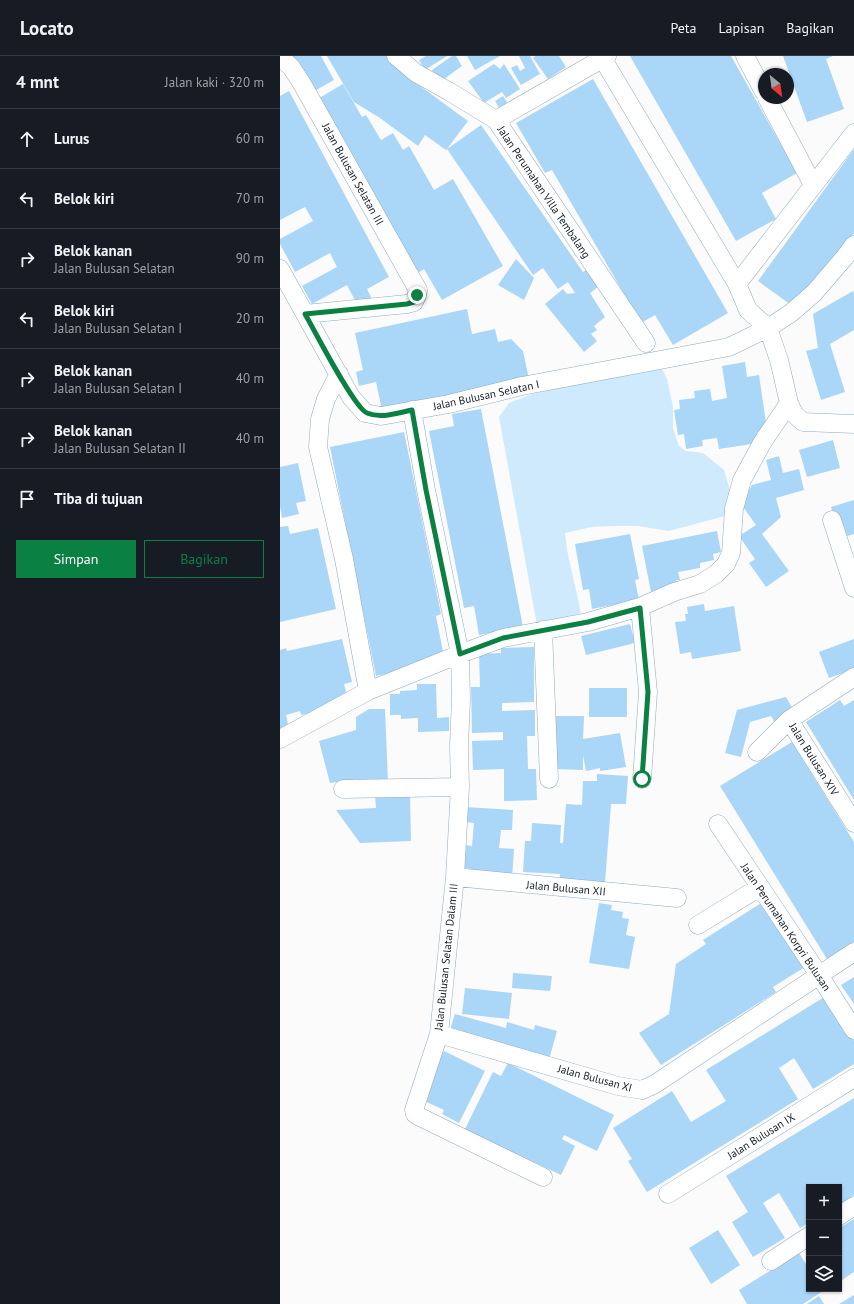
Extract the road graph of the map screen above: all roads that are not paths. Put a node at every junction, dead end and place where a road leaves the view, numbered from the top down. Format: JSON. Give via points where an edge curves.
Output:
{"nodes":[{"id":1,"x":396,"y":56,"type":"edge"},
{"id":2,"x":745,"y":56,"type":"edge"},
{"id":3,"x":280,"y":57,"type":"edge"},
{"id":4,"x":603,"y":57,"type":"edge"},
{"id":5,"x":758,"y":81,"type":"edge"},
{"id":6,"x":770,"y":104,"type":"edge"},
{"id":7,"x":496,"y":120,"type":"junction"},
{"id":8,"x":854,"y":133,"type":"edge"},
{"id":9,"x":813,"y":185,"type":"junction"},
{"id":10,"x":851,"y":257,"type":"edge"},
{"id":11,"x":280,"y":268,"type":"edge"},
{"id":12,"x":737,"y":284,"type":"junction"},
{"id":13,"x":286,"y":292,"type":"edge"},
{"id":14,"x":305,"y":314,"type":"junction"},
{"id":15,"x":768,"y":328,"type":"junction"},
{"id":16,"x":646,"y":343,"type":"dead end"},
{"id":17,"x":339,"y":374,"type":"junction"},
{"id":18,"x":789,"y":403,"type":"junction"},
{"id":19,"x":412,"y":410,"type":"junction"},
{"id":20,"x":854,"y":424,"type":"edge"},
{"id":21,"x":832,"y":520,"type":"dead end"},
{"id":22,"x":854,"y":588,"type":"edge"},
{"id":23,"x":640,"y":608,"type":"junction"},
{"id":24,"x":543,"y":630,"type":"junction"},
{"id":25,"x":460,"y":654,"type":"junction"},
{"id":26,"x":854,"y":677,"type":"edge"},
{"id":27,"x":368,"y":691,"type":"junction"},
{"id":28,"x":789,"y":720,"type":"junction"},
{"id":29,"x":280,"y":739,"type":"edge"},
{"id":30,"x":757,"y":752,"type":"dead end"},
{"id":31,"x":549,"y":779,"type":"dead end"},
{"id":32,"x":642,"y":779,"type":"dead end"},
{"id":33,"x":460,"y":787,"type":"junction"},
{"id":34,"x":343,"y":789,"type":"dead end"},
{"id":35,"x":854,"y":823,"type":"edge"},
{"id":36,"x":718,"y":824,"type":"dead end"},
{"id":37,"x":454,"y":877,"type":"junction"},
{"id":38,"x":760,"y":887,"type":"junction"},
{"id":39,"x":677,"y":898,"type":"dead end"},
{"id":40,"x":698,"y":925,"type":"dead end"},
{"id":41,"x":854,"y":952,"type":"edge"},
{"id":42,"x":819,"y":975,"type":"junction"},
{"id":43,"x":854,"y":1030,"type":"edge"},
{"id":44,"x":439,"y":1034,"type":"junction"},
{"id":45,"x":854,"y":1078,"type":"edge"},
{"id":46,"x":543,"y":1177,"type":"dead end"},
{"id":47,"x":668,"y":1194,"type":"dead end"},
{"id":48,"x":854,"y":1206,"type":"edge"},
{"id":49,"x":842,"y":1214,"type":"edge"},
{"id":50,"x":806,"y":1238,"type":"edge"},
{"id":51,"x":771,"y":1261,"type":"dead end"}],
"edges":[{"from":1,"to":7,"type":"street","name":"Jalan Perumahan Villa Tembalang","via":[[416,73]]},
{"from":2,"to":5,"type":"street"},
{"from":3,"to":14,"type":"street","name":"Jalan Bulusan Selatan III","via":[[301,82],[418,290],[414,302],[407,304]]},
{"from":4,"to":7,"type":"street"},
{"from":4,"to":12,"type":"street"},
{"from":6,"to":9,"type":"street"},
{"from":7,"to":16,"type":"street","name":"Jalan Perumahan Villa Tembalang"},
{"from":8,"to":9,"type":"street"},
{"from":9,"to":12,"type":"street"},
{"from":10,"to":15,"type":"street","name":"Jalan Bulusan Selatan I","via":[[791,313]]},
{"from":11,"to":13,"type":"street","name":"Jalan Bulusan Selatan I"},
{"from":12,"to":15,"type":"street","via":[[748,310]]},
{"from":13,"to":14,"type":"street","name":"Jalan Bulusan Selatan I"},
{"from":14,"to":17,"type":"street","name":"Jalan Bulusan Selatan I"},
{"from":15,"to":18,"type":"street"},
{"from":15,"to":19,"type":"street","name":"Jalan Bulusan Selatan I","via":[[729,347],[522,386],[449,404]]},
{"from":17,"to":19,"type":"street","name":"Jalan Bulusan Selatan I","via":[[351,397],[366,413],[381,416]]},
{"from":17,"to":27,"type":"street","via":[[326,399],[320,419],[318,447],[344,559]]},
{"from":18,"to":20,"type":"street","via":[[794,414],[803,422]]},
{"from":18,"to":23,"type":"street","via":[[762,443],[742,480],[734,509],[731,553],[726,564],[700,584],[674,592]]},
{"from":19,"to":25,"type":"street","name":"Jalan Bulusan Selatan Dalam III"},
{"from":21,"to":22,"type":"street"},
{"from":23,"to":24,"type":"street","via":[[588,622]]},
{"from":23,"to":32,"type":"street","via":[[648,692]]},
{"from":24,"to":25,"type":"street","via":[[503,638]]},
{"from":24,"to":31,"type":"street"},
{"from":25,"to":27,"type":"street"},
{"from":25,"to":33,"type":"street","name":"Jalan Bulusan Selatan Dalam III"},
{"from":26,"to":28,"type":"street","name":"Jalan Bulusan XIV"},
{"from":27,"to":29,"type":"street"},
{"from":28,"to":30,"type":"street"},
{"from":28,"to":35,"type":"street","name":"Jalan Bulusan XIV"},
{"from":33,"to":34,"type":"street"},
{"from":33,"to":37,"type":"street","name":"Jalan Bulusan Selatan Dalam III"},
{"from":36,"to":38,"type":"street","name":"Jalan Perumahan Korpri Bulusan"},
{"from":37,"to":39,"type":"street","name":"Jalan Bulusan XII"},
{"from":37,"to":44,"type":"street","name":"Jalan Bulusan Selatan Dalam III"},
{"from":38,"to":40,"type":"street"},
{"from":38,"to":42,"type":"street","name":"Jalan Perumahan Korpri Bulusan"},
{"from":41,"to":42,"type":"street","name":"Jalan Bulusan XI"},
{"from":42,"to":43,"type":"street","name":"Jalan Perumahan Korpri Bulusan"},
{"from":42,"to":44,"type":"street","name":"Jalan Bulusan XI","via":[[655,1084],[642,1090],[618,1086]]},
{"from":44,"to":46,"type":"street","name":"Jalan Bulusan Selatan Dalam III","via":[[414,1110],[415,1114]]},
{"from":45,"to":47,"type":"street","name":"Jalan Bulusan IX"},
{"from":48,"to":49,"type":"street"},
{"from":50,"to":51,"type":"street"}]}
